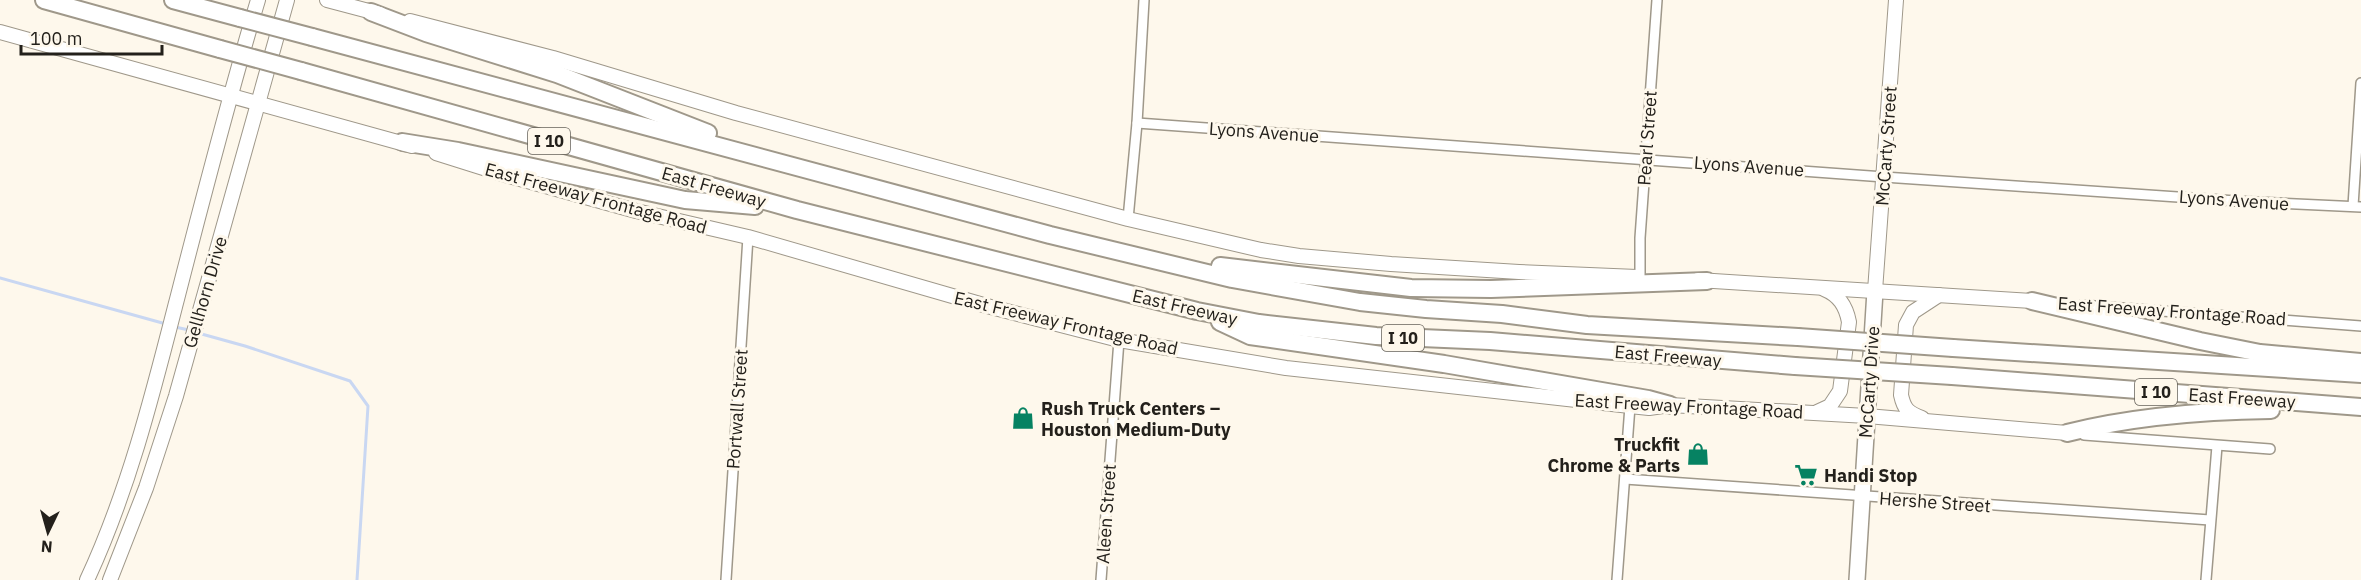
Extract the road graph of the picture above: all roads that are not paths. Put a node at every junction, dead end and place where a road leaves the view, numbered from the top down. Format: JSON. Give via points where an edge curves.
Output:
{"nodes":[{"id":1,"x":29,"y":0,"type":"edge"},
{"id":2,"x":44,"y":0,"type":"edge"},
{"id":3,"x":258,"y":0,"type":"edge"},
{"id":4,"x":286,"y":0,"type":"edge"},
{"id":5,"x":327,"y":0,"type":"edge"},
{"id":6,"x":1144,"y":0,"type":"edge"},
{"id":7,"x":1657,"y":0,"type":"edge"},
{"id":8,"x":1896,"y":0,"type":"edge"},
{"id":9,"x":178,"y":1,"type":"edge"},
{"id":10,"x":371,"y":12,"type":"junction"},
{"id":11,"x":98,"y":15,"type":"junction"},
{"id":12,"x":0,"y":32,"type":"edge"},
{"id":13,"x":2361,"y":83,"type":"edge"},
{"id":14,"x":230,"y":95,"type":"junction"},
{"id":15,"x":257,"y":103,"type":"junction"},
{"id":16,"x":1137,"y":123,"type":"junction"},
{"id":17,"x":402,"y":142,"type":"junction"},
{"id":18,"x":1646,"y":158,"type":"junction"},
{"id":19,"x":784,"y":163,"type":"junction"},
{"id":20,"x":1884,"y":177,"type":"junction"},
{"id":21,"x":2357,"y":206,"type":"edge"},
{"id":22,"x":797,"y":210,"type":"junction"},
{"id":23,"x":1128,"y":219,"type":"junction"},
{"id":24,"x":748,"y":237,"type":"junction"},
{"id":25,"x":190,"y":249,"type":"junction"},
{"id":26,"x":1132,"y":256,"type":"junction"},
{"id":27,"x":214,"y":258,"type":"junction"},
{"id":28,"x":1640,"y":277,"type":"junction"},
{"id":29,"x":1707,"y":281,"type":"junction"},
{"id":30,"x":1816,"y":286,"type":"junction"},
{"id":31,"x":1875,"y":291,"type":"junction"},
{"id":32,"x":1939,"y":295,"type":"junction"},
{"id":33,"x":2032,"y":301,"type":"junction"},
{"id":34,"x":1197,"y":311,"type":"junction"},
{"id":35,"x":2361,"y":326,"type":"edge"},
{"id":36,"x":1119,"y":339,"type":"junction"},
{"id":37,"x":2361,"y":362,"type":"edge"},
{"id":38,"x":2361,"y":374,"type":"edge"},
{"id":39,"x":154,"y":390,"type":"junction"},
{"id":40,"x":176,"y":396,"type":"junction"},
{"id":41,"x":1670,"y":405,"type":"junction"},
{"id":42,"x":1630,"y":406,"type":"junction"},
{"id":43,"x":2361,"y":408,"type":"edge"},
{"id":44,"x":1815,"y":413,"type":"junction"},
{"id":45,"x":1867,"y":416,"type":"junction"},
{"id":46,"x":1932,"y":422,"type":"junction"},
{"id":47,"x":2067,"y":433,"type":"junction"},
{"id":48,"x":2217,"y":446,"type":"junction"},
{"id":49,"x":2270,"y":449,"type":"dead end"},
{"id":50,"x":129,"y":470,"type":"junction"},
{"id":51,"x":149,"y":478,"type":"junction"},
{"id":52,"x":1625,"y":479,"type":"junction"},
{"id":53,"x":1861,"y":497,"type":"junction"},
{"id":54,"x":2210,"y":520,"type":"junction"},
{"id":55,"x":89,"y":580,"type":"edge"},
{"id":56,"x":110,"y":580,"type":"edge"},
{"id":57,"x":726,"y":580,"type":"edge"},
{"id":58,"x":1101,"y":580,"type":"edge"},
{"id":59,"x":1617,"y":580,"type":"edge"},
{"id":60,"x":1857,"y":580,"type":"edge"},
{"id":61,"x":2206,"y":580,"type":"edge"}],
"edges":[{"from":1,"to":11,"type":"highway"},
{"from":2,"to":11,"type":"highway","name":"East Freeway","number":"I 10"},
{"from":3,"to":14,"type":"main road","name":"Gellhorn Drive"},
{"from":4,"to":15,"type":"main road","name":"Gellhorn Drive"},
{"from":5,"to":10,"type":"main road","name":"East Freeway Frontage Road"},
{"from":6,"to":16,"type":"street"},
{"from":7,"to":18,"type":"street","name":"Pearl Street"},
{"from":8,"to":20,"type":"main road","name":"McCarty Street"},
{"from":9,"to":19,"type":"highway","name":"East Freeway","number":"I 10","bridge":true},
{"from":10,"to":19,"type":"highway","via":[[557,74]]},
{"from":10,"to":23,"type":"main road","name":"East Freeway Frontage Road","via":[[553,58],[736,113]]},
{"from":11,"to":22,"type":"highway","name":"East Freeway","number":"I 10","bridge":true},
{"from":12,"to":14,"type":"main road","name":"East Freeway Frontage Road"},
{"from":13,"to":21,"type":"street"},
{"from":14,"to":15,"type":"main road","name":"East Freeway Frontage Road"},
{"from":14,"to":25,"type":"main road","name":"Gellhorn Drive"},
{"from":15,"to":17,"type":"main road","name":"East Freeway Frontage Road"},
{"from":15,"to":27,"type":"main road","name":"Gellhorn Drive"},
{"from":16,"to":18,"type":"street","name":"Lyons Avenue"},
{"from":16,"to":23,"type":"street"},
{"from":17,"to":22,"type":"highway","via":[[685,200]]},
{"from":17,"to":24,"type":"main road","name":"East Freeway Frontage Road","via":[[636,211]]},
{"from":18,"to":20,"type":"street","name":"Lyons Avenue"},
{"from":18,"to":28,"type":"street","name":"Pearl Street"},
{"from":19,"to":26,"type":"highway","name":"East Freeway","number":"I 10"},
{"from":20,"to":21,"type":"street","name":"Lyons Avenue"},
{"from":20,"to":31,"type":"main road","name":"McCarty Street"},
{"from":22,"to":34,"type":"highway","name":"East Freeway","number":"I 10"},
{"from":23,"to":28,"type":"main road","name":"East Freeway Frontage Road","via":[[1299,256]]},
{"from":24,"to":36,"type":"main road","name":"East Freeway Frontage Road","via":[[987,306]]},
{"from":24,"to":57,"type":"street","name":"Portwall Street"},
{"from":25,"to":27,"type":"main road"},
{"from":25,"to":39,"type":"main road","name":"Gellhorn Drive"},
{"from":26,"to":29,"type":"highway","via":[[1411,288]]},
{"from":26,"to":38,"type":"highway","name":"East Freeway","number":"I 10","bridge":true,"via":[[1360,302],[1587,325]]},
{"from":27,"to":40,"type":"main road","name":"Gellhorn Drive"},
{"from":28,"to":29,"type":"main road","name":"East Freeway Frontage Road"},
{"from":29,"to":30,"type":"main road","name":"East Freeway Frontage Road"},
{"from":30,"to":31,"type":"main road","name":"East Freeway Frontage Road"},
{"from":30,"to":44,"type":"main road","via":[[1839,297],[1849,322],[1840,391],[1830,406]]},
{"from":31,"to":32,"type":"main road","name":"East Freeway Frontage Road"},
{"from":31,"to":45,"type":"main road","name":"McCarty Drive"},
{"from":32,"to":33,"type":"main road","name":"East Freeway Frontage Road"},
{"from":32,"to":46,"type":"main road","via":[[1913,312],[1906,325],[1901,395],[1910,414]]},
{"from":33,"to":35,"type":"street","name":"East Freeway Frontage Road"},
{"from":33,"to":37,"type":"highway","via":[[2237,349]]},
{"from":34,"to":41,"type":"highway","via":[[1250,336],[1444,364]]},
{"from":34,"to":43,"type":"highway","name":"East Freeway","number":"I 10","bridge":true,"via":[[1259,323],[1376,336],[1491,341]]},
{"from":36,"to":42,"type":"main road","name":"East Freeway Frontage Road","via":[[1286,368]]},
{"from":36,"to":58,"type":"street","name":"Aleen Street"},
{"from":39,"to":40,"type":"main road"},
{"from":39,"to":50,"type":"main road","name":"Gellhorn Drive"},
{"from":40,"to":51,"type":"main road","name":"Gellhorn Drive"},
{"from":41,"to":42,"type":"main road","name":"East Freeway Frontage Road"},
{"from":41,"to":44,"type":"main road","name":"East Freeway Frontage Road"},
{"from":42,"to":52,"type":"street"},
{"from":43,"to":47,"type":"highway","via":[[2192,414],[2112,422]]},
{"from":44,"to":45,"type":"main road","name":"East Freeway Frontage Road"},
{"from":45,"to":46,"type":"main road","name":"East Freeway Frontage Road"},
{"from":45,"to":53,"type":"main road","name":"McCarty Drive"},
{"from":46,"to":47,"type":"main road","name":"East Freeway Frontage Road"},
{"from":47,"to":48,"type":"street","name":"East Freeway Frontage Road"},
{"from":48,"to":49,"type":"street","name":"East Freeway Frontage Road"},
{"from":48,"to":54,"type":"street"},
{"from":50,"to":51,"type":"main road"},
{"from":50,"to":55,"type":"main road","name":"Gellhorn Drive"},
{"from":51,"to":56,"type":"main road","name":"Gellhorn Drive"},
{"from":52,"to":53,"type":"street","name":"Hershe Street"},
{"from":52,"to":59,"type":"street"},
{"from":53,"to":54,"type":"street","name":"Hershe Street"},
{"from":53,"to":60,"type":"main road","name":"McCarty Drive"},
{"from":54,"to":61,"type":"street"}]}
